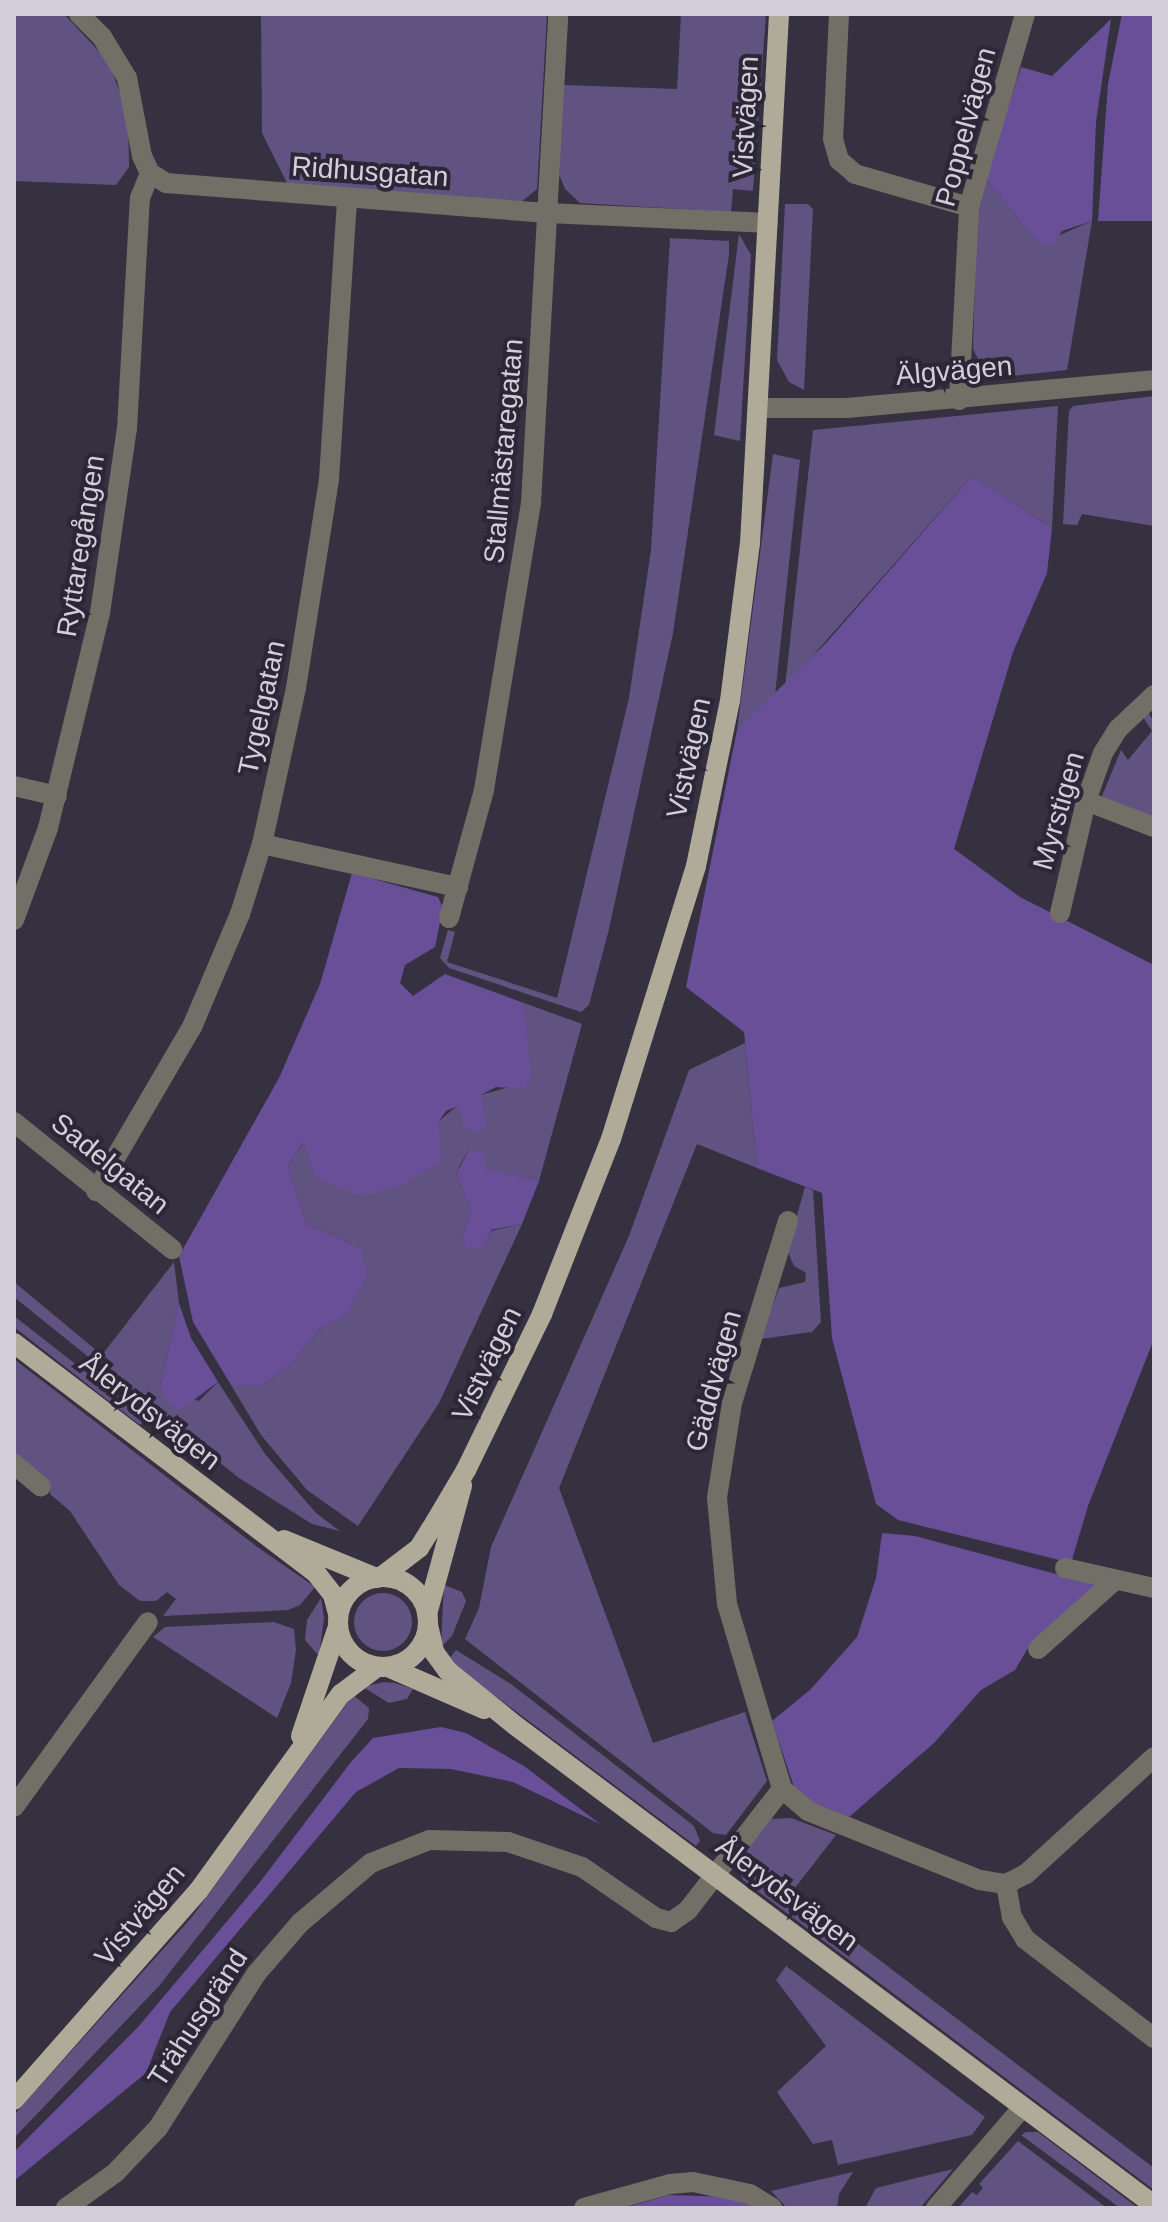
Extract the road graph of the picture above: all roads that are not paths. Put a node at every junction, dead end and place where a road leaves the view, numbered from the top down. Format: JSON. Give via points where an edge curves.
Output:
{"nodes":[{"id":1,"x":79,"y":14,"type":"edge"},
{"id":2,"x":558,"y":14,"type":"edge"},
{"id":3,"x":779,"y":14,"type":"edge"},
{"id":4,"x":839,"y":14,"type":"edge"},
{"id":5,"x":1025,"y":14,"type":"edge"},
{"id":6,"x":150,"y":173,"type":"junction"},
{"id":7,"x":347,"y":199,"type":"junction"},
{"id":8,"x":969,"y":207,"type":"junction"},
{"id":9,"x":547,"y":213,"type":"junction"},
{"id":10,"x":768,"y":223,"type":"junction"},
{"id":11,"x":1154,"y":380,"type":"edge"},
{"id":12,"x":959,"y":400,"type":"junction"},
{"id":13,"x":759,"y":408,"type":"junction"},
{"id":14,"x":1154,"y":695,"type":"edge"},
{"id":15,"x":14,"y":786,"type":"edge"},
{"id":16,"x":57,"y":796,"type":"junction"},
{"id":17,"x":1086,"y":801,"type":"junction"},
{"id":18,"x":1154,"y":827,"type":"edge"},
{"id":19,"x":262,"y":844,"type":"junction"},
{"id":20,"x":458,"y":887,"type":"junction"},
{"id":21,"x":1060,"y":913,"type":"dead end"},
{"id":22,"x":449,"y":918,"type":"dead end"},
{"id":23,"x":14,"y":920,"type":"edge"},
{"id":24,"x":14,"y":1122,"type":"edge"},
{"id":25,"x":96,"y":1191,"type":"junction"},
{"id":26,"x":788,"y":1221,"type":"dead end"},
{"id":27,"x":172,"y":1249,"type":"dead end"},
{"id":28,"x":14,"y":1343,"type":"edge"},
{"id":29,"x":466,"y":1470,"type":"junction"},
{"id":30,"x":17,"y":1472,"type":"edge"},
{"id":31,"x":41,"y":1487,"type":"dead end"},
{"id":32,"x":252,"y":1525,"type":"junction"},
{"id":33,"x":1065,"y":1568,"type":"dead end"},
{"id":34,"x":378,"y":1577,"type":"junction"},
{"id":35,"x":1115,"y":1580,"type":"junction"},
{"id":36,"x":1154,"y":1588,"type":"edge"},
{"id":37,"x":427,"y":1619,"type":"junction"},
{"id":38,"x":338,"y":1621,"type":"junction"},
{"id":39,"x":148,"y":1622,"type":"dead end"},
{"id":40,"x":1038,"y":1649,"type":"dead end"},
{"id":41,"x":382,"y":1667,"type":"junction"},
{"id":42,"x":516,"y":1726,"type":"junction"},
{"id":43,"x":294,"y":1755,"type":"junction"},
{"id":44,"x":1154,"y":1757,"type":"edge"},
{"id":45,"x":782,"y":1789,"type":"junction"},
{"id":46,"x":14,"y":1807,"type":"edge"},
{"id":47,"x":715,"y":1874,"type":"junction"},
{"id":48,"x":1006,"y":1884,"type":"junction"},
{"id":49,"x":1154,"y":2038,"type":"edge"},
{"id":50,"x":14,"y":2100,"type":"edge"},
{"id":51,"x":1023,"y":2107,"type":"junction"},
{"id":52,"x":1154,"y":2205,"type":"edge"},
{"id":53,"x":66,"y":2208,"type":"edge"},
{"id":54,"x":584,"y":2208,"type":"edge"},
{"id":55,"x":772,"y":2208,"type":"edge"},
{"id":56,"x":936,"y":2208,"type":"edge"}],
"edges":[{"from":1,"to":6,"type":"street","via":[[102,37],[127,78]]},
{"from":2,"to":9,"type":"street","name":"Stallmästaregatan"},
{"from":3,"to":10,"type":"main road","name":"Vistvägen"},
{"from":4,"to":8,"type":"street","via":[[833,139],[839,160],[855,174]]},
{"from":5,"to":8,"type":"street","name":"Poppelvägen"},
{"from":6,"to":7,"type":"street","name":"Ridhusgatan","via":[[175,185]]},
{"from":6,"to":16,"type":"street","name":"Ryttaregången","via":[[140,198],[134,352],[117,515],[81,707]]},
{"from":7,"to":9,"type":"street","name":"Ridhusgatan"},
{"from":7,"to":19,"type":"street","name":"Tygelgatan","via":[[327,493],[296,688]]},
{"from":8,"to":12,"type":"street","name":"Poppelvägen"},
{"from":9,"to":10,"type":"street","name":"Ridhusgatan"},
{"from":9,"to":20,"type":"street","name":"Stallmästaregatan","via":[[539,410],[520,587],[484,790]]},
{"from":10,"to":13,"type":"main road","name":"Vistvägen"},
{"from":11,"to":12,"type":"street","name":"Älgvägen"},
{"from":12,"to":13,"type":"street","name":"Älgvägen"},
{"from":13,"to":29,"type":"main road","name":"Vistvägen","via":[[750,543],[732,687],[696,866],[642,1047],[579,1228]]},
{"from":14,"to":17,"type":"street","name":"Myrstigen","via":[[1118,729]]},
{"from":15,"to":16,"type":"street"},
{"from":16,"to":23,"type":"street","name":"Ryttaregången"},
{"from":17,"to":18,"type":"street"},
{"from":17,"to":21,"type":"street","name":"Myrstigen"},
{"from":19,"to":20,"type":"street"},
{"from":19,"to":25,"type":"street","name":"Tygelgatan","via":[[240,914],[192,1027]]},
{"from":20,"to":22,"type":"street","name":"Stallmästaregatan"},
{"from":24,"to":25,"type":"street","name":"Sadelgatan"},
{"from":25,"to":27,"type":"street","name":"Sadelgatan"},
{"from":26,"to":45,"type":"street","name":"Gäddvägen","via":[[732,1403],[717,1498],[727,1604]]},
{"from":28,"to":32,"type":"main road","name":"Ålerydsvägen"},
{"from":29,"to":34,"type":"main road","name":"Vistvägen","via":[[419,1548]]},
{"from":29,"to":37,"type":"main road","name":"Vistvägen"},
{"from":30,"to":31,"type":"street"},
{"from":32,"to":34,"type":"main road","name":"Ålerydsvägen"},
{"from":32,"to":38,"type":"main road","name":"Ålerydsvägen","via":[[316,1573],[333,1595]]},
{"from":33,"to":35,"type":"street"},
{"from":34,"to":37,"type":"main road","via":[[405,1583]]},
{"from":34,"to":38,"type":"main road","via":[[351,1590]]},
{"from":35,"to":36,"type":"street"},
{"from":35,"to":40,"type":"street"},
{"from":37,"to":41,"type":"main road","via":[[415,1653]]},
{"from":37,"to":42,"type":"main road","name":"Ålerydsvägen","via":[[434,1652],[448,1671]]},
{"from":38,"to":41,"type":"main road","via":[[351,1654]]},
{"from":38,"to":43,"type":"main road","name":"Vistvägen"},
{"from":39,"to":46,"type":"street"},
{"from":41,"to":42,"type":"main road","name":"Ålerydsvägen"},
{"from":41,"to":43,"type":"main road","name":"Vistvägen","via":[[341,1694]]},
{"from":42,"to":47,"type":"main road","name":"Ålerydsvägen"},
{"from":43,"to":50,"type":"main road","name":"Vistvägen","via":[[199,1890]]},
{"from":44,"to":48,"type":"street","via":[[1026,1874]]},
{"from":45,"to":47,"type":"street"},
{"from":45,"to":48,"type":"street","via":[[808,1811],[980,1880]]},
{"from":47,"to":51,"type":"main road","name":"Ålerydsvägen"},
{"from":47,"to":53,"type":"street","name":"Trähusgränd","via":[[688,1910],[671,1922],[656,1918],[582,1867],[508,1842],[429,1840],[371,1863],[300,1923],[256,1974],[158,2128],[115,2173]]},
{"from":48,"to":49,"type":"street","via":[[1012,1917],[1025,1939]]},
{"from":51,"to":52,"type":"main road","name":"Ålerydsvägen"},
{"from":51,"to":56,"type":"street"},
{"from":54,"to":55,"type":"street","via":[[633,2192],[693,2182],[750,2194]]}]}
